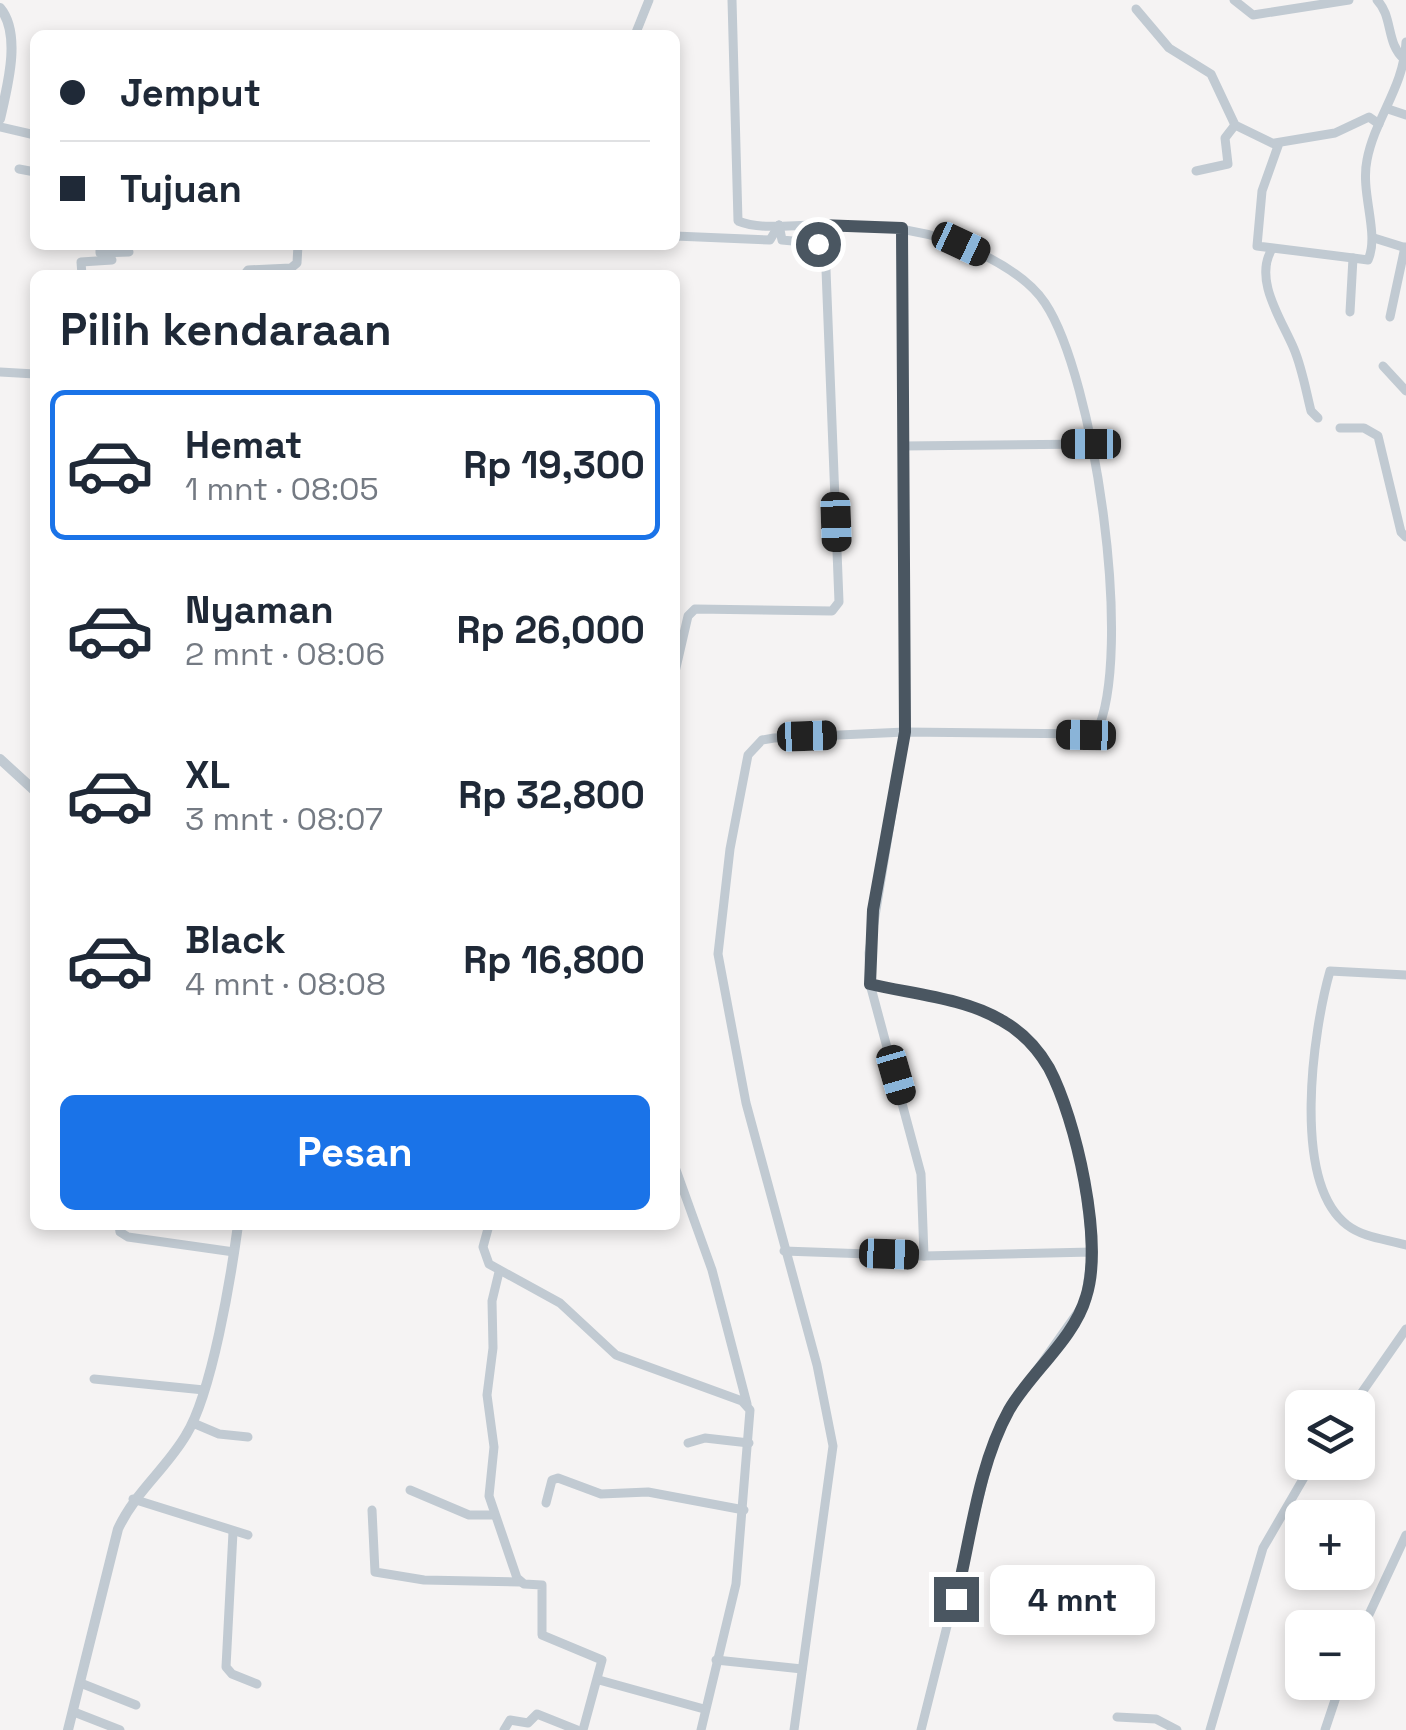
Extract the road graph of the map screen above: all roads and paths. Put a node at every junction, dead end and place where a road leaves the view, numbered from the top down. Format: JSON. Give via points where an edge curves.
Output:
{"nodes":[{"id":1,"x":650,"y":0,"type":"edge"},
{"id":2,"x":732,"y":0,"type":"edge"},
{"id":3,"x":1234,"y":0,"type":"edge"},
{"id":4,"x":1349,"y":0,"type":"edge"},
{"id":5,"x":1377,"y":0,"type":"edge"},
{"id":6,"x":0,"y":8,"type":"edge"},
{"id":7,"x":1136,"y":10,"type":"dead end"},
{"id":8,"x":637,"y":30,"type":"edge"},
{"id":9,"x":1406,"y":42,"type":"edge"},
{"id":10,"x":1404,"y":60,"type":"edge"},
{"id":11,"x":1388,"y":110,"type":"junction"},
{"id":12,"x":1406,"y":115,"type":"edge"},
{"id":13,"x":0,"y":119,"type":"edge"},
{"id":14,"x":1235,"y":124,"type":"junction"},
{"id":15,"x":1379,"y":124,"type":"junction"},
{"id":16,"x":0,"y":127,"type":"edge"},
{"id":17,"x":30,"y":134,"type":"edge"},
{"id":18,"x":1275,"y":142,"type":"junction"},
{"id":19,"x":19,"y":169,"type":"dead end"},
{"id":20,"x":1196,"y":170,"type":"dead end"},
{"id":21,"x":30,"y":171,"type":"edge"},
{"id":22,"x":779,"y":225,"type":"junction"},
{"id":23,"x":820,"y":225,"type":"junction"},
{"id":24,"x":902,"y":228,"type":"junction"},
{"id":25,"x":680,"y":236,"type":"edge"},
{"id":26,"x":1374,"y":238,"type":"junction"},
{"id":27,"x":825,"y":244,"type":"junction"},
{"id":28,"x":1406,"y":248,"type":"edge"},
{"id":29,"x":1272,"y":249,"type":"junction"},
{"id":30,"x":297,"y":250,"type":"edge"},
{"id":31,"x":129,"y":252,"type":"dead end"},
{"id":32,"x":100,"y":253,"type":"edge"},
{"id":33,"x":1353,"y":258,"type":"junction"},
{"id":34,"x":112,"y":260,"type":"dead end"},
{"id":35,"x":81,"y":270,"type":"edge"},
{"id":36,"x":248,"y":270,"type":"edge"},
{"id":37,"x":1350,"y":312,"type":"dead end"},
{"id":38,"x":1390,"y":317,"type":"dead end"},
{"id":39,"x":1383,"y":366,"type":"dead end"},
{"id":40,"x":0,"y":372,"type":"edge"},
{"id":41,"x":30,"y":374,"type":"edge"},
{"id":42,"x":1406,"y":391,"type":"edge"},
{"id":43,"x":1318,"y":418,"type":"dead end"},
{"id":44,"x":1340,"y":428,"type":"dead end"},
{"id":45,"x":1091,"y":444,"type":"junction"},
{"id":46,"x":904,"y":446,"type":"junction"},
{"id":47,"x":1406,"y":537,"type":"edge"},
{"id":48,"x":680,"y":613,"type":"edge"},
{"id":49,"x":688,"y":616,"type":"junction"},
{"id":50,"x":680,"y":650,"type":"edge"},
{"id":51,"x":905,"y":732,"type":"junction"},
{"id":52,"x":0,"y":759,"type":"edge"},
{"id":53,"x":30,"y":786,"type":"edge"},
{"id":54,"x":1406,"y":975,"type":"edge"},
{"id":55,"x":870,"y":984,"type":"junction"},
{"id":56,"x":680,"y":1181,"type":"edge"},
{"id":57,"x":120,"y":1230,"type":"edge"},
{"id":58,"x":237,"y":1230,"type":"edge"},
{"id":59,"x":488,"y":1230,"type":"edge"},
{"id":60,"x":1406,"y":1245,"type":"edge"},
{"id":61,"x":784,"y":1251,"type":"junction"},
{"id":62,"x":234,"y":1252,"type":"junction"},
{"id":63,"x":1092,"y":1252,"type":"junction"},
{"id":64,"x":924,"y":1256,"type":"junction"},
{"id":65,"x":499,"y":1272,"type":"junction"},
{"id":66,"x":1406,"y":1329,"type":"edge"},
{"id":67,"x":94,"y":1379,"type":"dead end"},
{"id":68,"x":204,"y":1390,"type":"junction"},
{"id":69,"x":1364,"y":1390,"type":"edge"},
{"id":70,"x":747,"y":1404,"type":"junction"},
{"id":71,"x":194,"y":1423,"type":"junction"},
{"id":72,"x":248,"y":1437,"type":"dead end"},
{"id":73,"x":688,"y":1443,"type":"dead end"},
{"id":74,"x":748,"y":1444,"type":"junction"},
{"id":75,"x":1303,"y":1480,"type":"edge"},
{"id":76,"x":410,"y":1490,"type":"dead end"},
{"id":77,"x":133,"y":1498,"type":"junction"},
{"id":78,"x":546,"y":1503,"type":"dead end"},
{"id":79,"x":372,"y":1510,"type":"dead end"},
{"id":80,"x":744,"y":1510,"type":"junction"},
{"id":81,"x":493,"y":1515,"type":"junction"},
{"id":82,"x":233,"y":1532,"type":"junction"},
{"id":83,"x":1406,"y":1535,"type":"edge"},
{"id":84,"x":248,"y":1536,"type":"dead end"},
{"id":85,"x":520,"y":1582,"type":"junction"},
{"id":86,"x":1371,"y":1610,"type":"edge"},
{"id":87,"x":716,"y":1660,"type":"junction"},
{"id":88,"x":802,"y":1670,"type":"junction"},
{"id":89,"x":599,"y":1680,"type":"junction"},
{"id":90,"x":83,"y":1684,"type":"junction"},
{"id":91,"x":258,"y":1684,"type":"dead end"},
{"id":92,"x":1334,"y":1700,"type":"edge"},
{"id":93,"x":136,"y":1705,"type":"dead end"},
{"id":94,"x":704,"y":1709,"type":"junction"},
{"id":95,"x":74,"y":1712,"type":"junction"},
{"id":96,"x":1117,"y":1717,"type":"dead end"},
{"id":97,"x":68,"y":1730,"type":"edge"},
{"id":98,"x":120,"y":1730,"type":"edge"},
{"id":99,"x":504,"y":1730,"type":"edge"},
{"id":100,"x":580,"y":1730,"type":"edge"},
{"id":101,"x":701,"y":1730,"type":"edge"},
{"id":102,"x":794,"y":1730,"type":"edge"},
{"id":103,"x":921,"y":1730,"type":"edge"},
{"id":104,"x":1177,"y":1730,"type":"edge"},
{"id":105,"x":1210,"y":1730,"type":"edge"},
{"id":106,"x":1325,"y":1730,"type":"edge"}],
"edges":[{"from":1,"to":8,"type":"street"},
{"from":2,"to":22,"type":"street","via":[[736,213],[746,224]]},
{"from":3,"to":4,"type":"street","via":[[1253,16]]},
{"from":5,"to":10,"type":"street","via":[[1394,51]]},
{"from":6,"to":13,"type":"street","via":[[10,28]]},
{"from":7,"to":14,"type":"street","via":[[1169,48],[1211,74]]},
{"from":9,"to":10,"type":"street"},
{"from":10,"to":11,"type":"street"},
{"from":11,"to":12,"type":"street"},
{"from":11,"to":15,"type":"street"},
{"from":14,"to":18,"type":"street"},
{"from":14,"to":20,"type":"street","via":[[1226,138],[1228,164]]},
{"from":15,"to":18,"type":"street","via":[[1369,117],[1335,133]]},
{"from":15,"to":26,"type":"street","via":[[1366,161]]},
{"from":16,"to":17,"type":"street"},
{"from":18,"to":29,"type":"street","via":[[1257,242]]},
{"from":19,"to":21,"type":"street"},
{"from":22,"to":23,"type":"street"},
{"from":22,"to":25,"type":"street","via":[[770,240]]},
{"from":22,"to":27,"type":"street","via":[[782,240]]},
{"from":23,"to":24,"type":"street"},
{"from":23,"to":27,"type":"street"},
{"from":24,"to":45,"type":"street","via":[[982,254],[1024,280],[1045,303],[1072,354]]},
{"from":24,"to":46,"type":"street"},
{"from":26,"to":28,"type":"street"},
{"from":26,"to":33,"type":"street","via":[[1368,260]]},
{"from":27,"to":49,"type":"street","via":[[839,602],[832,611],[701,608]]},
{"from":28,"to":38,"type":"street"},
{"from":29,"to":33,"type":"street"},
{"from":29,"to":43,"type":"street","via":[[1266,263],[1271,297]]},
{"from":30,"to":36,"type":"street","via":[[291,268]]},
{"from":31,"to":32,"type":"street"},
{"from":32,"to":34,"type":"street"},
{"from":32,"to":35,"type":"street","via":[[80,262]]},
{"from":33,"to":37,"type":"street"},
{"from":39,"to":42,"type":"street"},
{"from":40,"to":41,"type":"street"},
{"from":44,"to":47,"type":"street","via":[[1378,436]]},
{"from":45,"to":46,"type":"street"},
{"from":45,"to":51,"type":"street","via":[[1113,636],[1096,734]]},
{"from":46,"to":51,"type":"street"},
{"from":48,"to":49,"type":"street"},
{"from":49,"to":50,"type":"street"},
{"from":51,"to":55,"type":"street","via":[[873,910]]},
{"from":51,"to":61,"type":"street","via":[[774,738],[748,755],[718,954],[730,1032]]},
{"from":52,"to":53,"type":"street"},
{"from":54,"to":60,"type":"street","via":[[1330,970],[1312,1122],[1316,1171],[1331,1207],[1364,1235]]},
{"from":55,"to":63,"type":"street","via":[[976,1008],[1037,1050],[1063,1105]]},
{"from":55,"to":64,"type":"street","via":[[921,1174]]},
{"from":56,"to":70,"type":"street","via":[[712,1270]]},
{"from":57,"to":62,"type":"street","via":[[128,1238]]},
{"from":58,"to":62,"type":"street"},
{"from":59,"to":65,"type":"street","via":[[484,1255]]},
{"from":61,"to":64,"type":"street"},
{"from":61,"to":88,"type":"street","via":[[832,1446]]},
{"from":62,"to":68,"type":"street"},
{"from":63,"to":64,"type":"street"},
{"from":63,"to":103,"type":"street","via":[[1086,1302],[1010,1408],[992,1446]]},
{"from":65,"to":70,"type":"street","via":[[560,1303],[616,1356]]},
{"from":65,"to":81,"type":"street","via":[[487,1395]]},
{"from":66,"to":69,"type":"street"},
{"from":67,"to":68,"type":"street"},
{"from":68,"to":71,"type":"street"},
{"from":70,"to":74,"type":"street"},
{"from":71,"to":72,"type":"street"},
{"from":71,"to":77,"type":"street"},
{"from":73,"to":74,"type":"street","via":[[704,1438]]},
{"from":74,"to":80,"type":"street"},
{"from":75,"to":105,"type":"street","via":[[1263,1548]]},
{"from":76,"to":81,"type":"street","via":[[468,1515]]},
{"from":77,"to":82,"type":"street"},
{"from":77,"to":90,"type":"street","via":[[118,1529]]},
{"from":78,"to":80,"type":"street","via":[[558,1478],[602,1494],[648,1492]]},
{"from":79,"to":85,"type":"street","via":[[375,1572]]},
{"from":80,"to":87,"type":"street","via":[[736,1584]]},
{"from":81,"to":85,"type":"street"},
{"from":82,"to":84,"type":"street"},
{"from":82,"to":91,"type":"street","via":[[226,1666]]},
{"from":83,"to":86,"type":"street"},
{"from":85,"to":89,"type":"street","via":[[542,1586],[542,1635],[599,1656]]},
{"from":87,"to":88,"type":"street"},
{"from":87,"to":94,"type":"street"},
{"from":88,"to":102,"type":"street"},
{"from":89,"to":94,"type":"street"},
{"from":89,"to":100,"type":"street"},
{"from":90,"to":93,"type":"street"},
{"from":90,"to":95,"type":"street"},
{"from":92,"to":106,"type":"street"},
{"from":94,"to":101,"type":"street"},
{"from":95,"to":97,"type":"street"},
{"from":95,"to":98,"type":"street"},
{"from":96,"to":104,"type":"street","via":[[1156,1719]]},
{"from":99,"to":100,"type":"street","via":[[510,1720],[528,1723],[537,1714]]}]}
